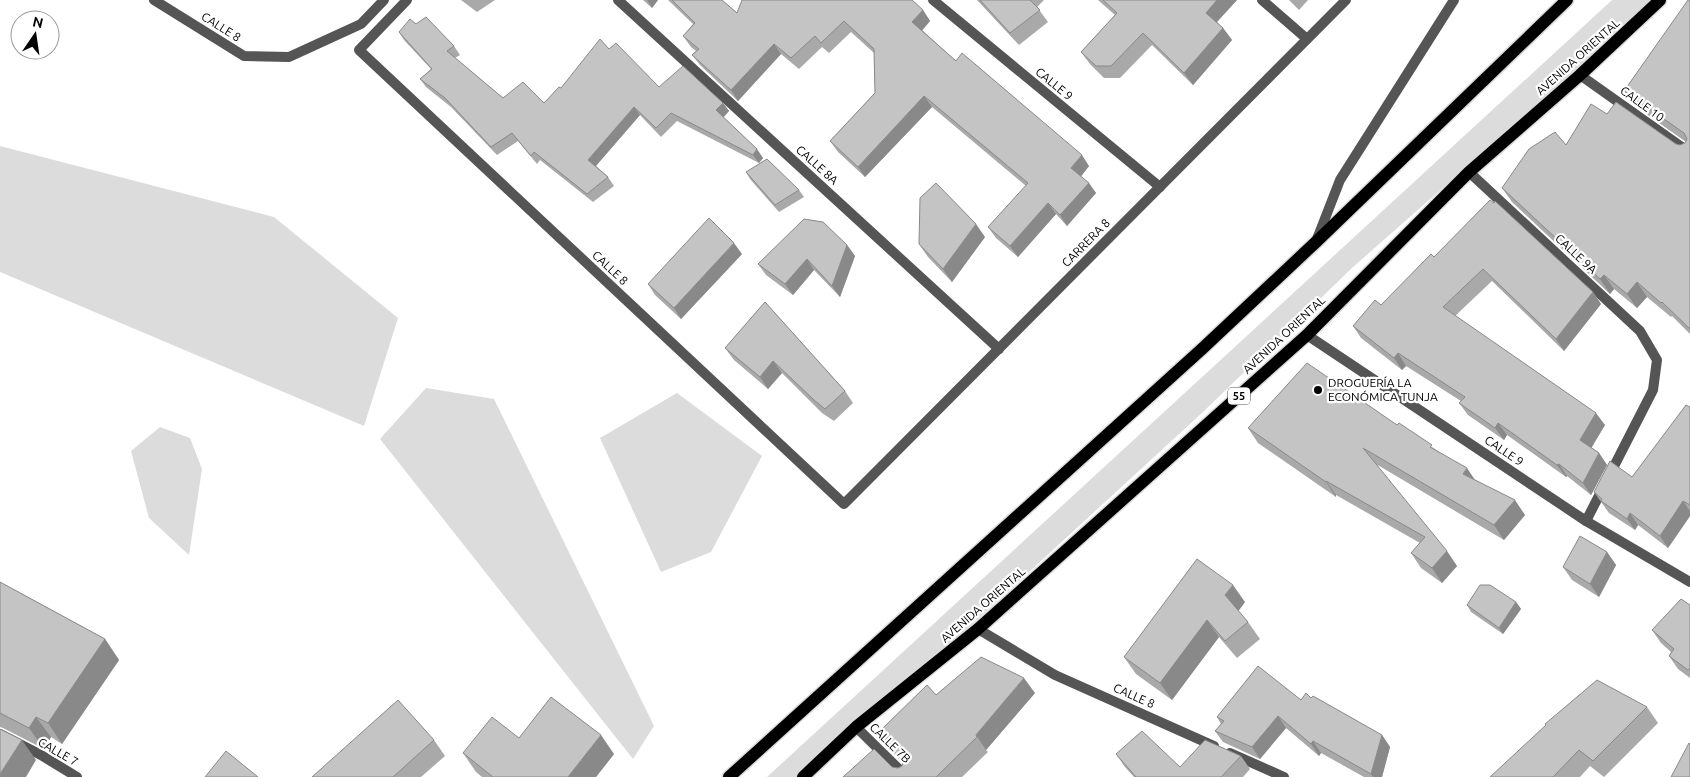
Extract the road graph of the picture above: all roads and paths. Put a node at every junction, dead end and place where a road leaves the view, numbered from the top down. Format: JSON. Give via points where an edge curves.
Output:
{"nodes":[{"id":1,"x":154,"y":0,"type":"edge"},
{"id":2,"x":384,"y":0,"type":"edge"},
{"id":3,"x":407,"y":0,"type":"edge"},
{"id":4,"x":618,"y":0,"type":"edge"},
{"id":5,"x":932,"y":0,"type":"edge"},
{"id":6,"x":1262,"y":0,"type":"edge"},
{"id":7,"x":1346,"y":0,"type":"edge"},
{"id":8,"x":1454,"y":0,"type":"edge"},
{"id":9,"x":1567,"y":0,"type":"edge"},
{"id":10,"x":1660,"y":0,"type":"edge"},
{"id":11,"x":1307,"y":39,"type":"junction"},
{"id":12,"x":1580,"y":75,"type":"junction"},
{"id":13,"x":1690,"y":153,"type":"edge"},
{"id":14,"x":1470,"y":172,"type":"junction"},
{"id":15,"x":1160,"y":187,"type":"junction"},
{"id":16,"x":1316,"y":242,"type":"junction"},
{"id":17,"x":1307,"y":335,"type":"junction"},
{"id":18,"x":999,"y":349,"type":"junction"},
{"id":19,"x":844,"y":504,"type":"joint"},
{"id":20,"x":1586,"y":521,"type":"junction"},
{"id":21,"x":1690,"y":582,"type":"edge"},
{"id":22,"x":978,"y":629,"type":"junction"},
{"id":23,"x":856,"y":727,"type":"junction"},
{"id":24,"x":0,"y":734,"type":"edge"},
{"id":25,"x":77,"y":777,"type":"edge"},
{"id":26,"x":730,"y":777,"type":"edge"},
{"id":27,"x":803,"y":777,"type":"edge"},
{"id":28,"x":907,"y":777,"type":"edge"},
{"id":29,"x":1284,"y":777,"type":"edge"}],
"edges":[{"from":1,"to":2,"type":"street","name":"CALLE 8","via":[[244,56],[290,58],[361,24]]},
{"from":3,"to":19,"type":"street","name":"CALLE 8","via":[[359,50]]},
{"from":4,"to":18,"type":"street","name":"CALLE 8A"},
{"from":5,"to":15,"type":"street","name":"CALLE 9"},
{"from":6,"to":11,"type":"street"},
{"from":7,"to":11,"type":"street","name":"CARRERA 8"},
{"from":8,"to":16,"type":"street","via":[[1340,180]]},
{"from":9,"to":16,"type":"main road"},
{"from":10,"to":12,"type":"main road","name":"AVENIDA ORIENTAL","number":"55"},
{"from":11,"to":15,"type":"street","name":"CARRERA 8"},
{"from":12,"to":13,"type":"street","name":"CALLE 10"},
{"from":12,"to":14,"type":"main road","name":"AVENIDA ORIENTAL","number":"55"},
{"from":14,"to":17,"type":"main road","name":"AVENIDA ORIENTAL","number":"55"},
{"from":14,"to":20,"type":"street","name":"CALLE 9A","via":[[1640,331],[1657,360],[1653,390]]},
{"from":15,"to":18,"type":"street","name":"CARRERA 8"},
{"from":16,"to":26,"type":"main road"},
{"from":17,"to":20,"type":"street","name":"CALLE 9"},
{"from":17,"to":22,"type":"main road","name":"AVENIDA ORIENTAL","number":"55"},
{"from":18,"to":19,"type":"street","name":"CARRERA 8"},
{"from":20,"to":21,"type":"street","name":"CALLE 9"},
{"from":22,"to":23,"type":"main road","name":"AVENIDA ORIENTAL","number":"55"},
{"from":22,"to":29,"type":"street","name":"CALLE 8","via":[[1055,674]]},
{"from":23,"to":27,"type":"main road","name":"AVENIDA ORIENTAL","number":"55"},
{"from":23,"to":28,"type":"street","name":"CALLE 7B"},
{"from":24,"to":25,"type":"street","name":"CALLE 7"}]}
